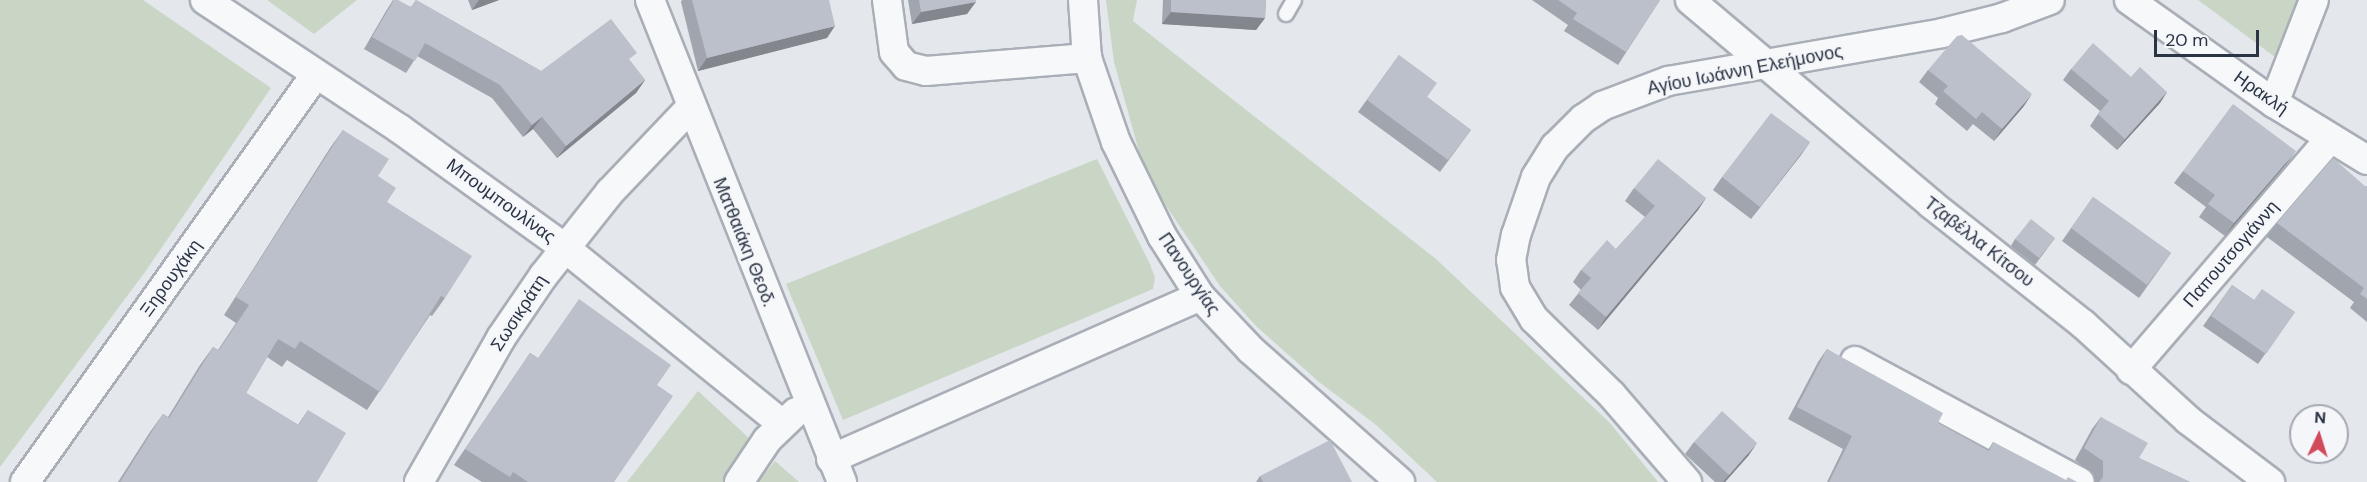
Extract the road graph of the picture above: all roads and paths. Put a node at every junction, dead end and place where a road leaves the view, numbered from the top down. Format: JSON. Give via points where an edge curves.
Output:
{"nodes":[{"id":1,"x":205,"y":0,"type":"edge"},
{"id":2,"x":650,"y":0,"type":"edge"},
{"id":3,"x":887,"y":0,"type":"edge"},
{"id":4,"x":1083,"y":0,"type":"edge"},
{"id":5,"x":1294,"y":0,"type":"edge"},
{"id":6,"x":1690,"y":0,"type":"edge"},
{"id":7,"x":2050,"y":0,"type":"edge"},
{"id":8,"x":2129,"y":0,"type":"edge"},
{"id":9,"x":2314,"y":0,"type":"edge"},
{"id":10,"x":1287,"y":14,"type":"dead end"},
{"id":11,"x":1087,"y":58,"type":"junction"},
{"id":12,"x":1768,"y":63,"type":"junction"},
{"id":13,"x":316,"y":74,"type":"junction"},
{"id":14,"x":2274,"y":103,"type":"junction"},
{"id":15,"x":690,"y":108,"type":"junction"},
{"id":16,"x":2331,"y":139,"type":"junction"},
{"id":17,"x":2367,"y":160,"type":"edge"},
{"id":18,"x":565,"y":248,"type":"junction"},
{"id":19,"x":1200,"y":296,"type":"junction"},
{"id":20,"x":1855,"y":361,"type":"dead end"},
{"id":21,"x":2131,"y":370,"type":"junction"},
{"id":22,"x":808,"y":402,"type":"junction"},
{"id":23,"x":782,"y":424,"type":"junction"},
{"id":24,"x":836,"y":470,"type":"edge"},
{"id":25,"x":25,"y":482,"type":"edge"},
{"id":26,"x":419,"y":482,"type":"edge"},
{"id":27,"x":739,"y":482,"type":"edge"},
{"id":28,"x":1400,"y":482,"type":"edge"},
{"id":29,"x":1687,"y":482,"type":"edge"},
{"id":30,"x":2080,"y":482,"type":"edge"},
{"id":31,"x":2271,"y":482,"type":"edge"}],
"edges":[{"from":1,"to":13,"type":"street","name":"Μπουμπουλίνας"},
{"from":2,"to":15,"type":"street","name":"Ματθαιάκη Θεοδ."},
{"from":3,"to":11,"type":"street","via":[[894,52],[906,66],[926,71]]},
{"from":4,"to":11,"type":"street","name":"Πανουργίας"},
{"from":5,"to":10,"type":"lane"},
{"from":6,"to":12,"type":"street","name":"Τζαβέλλα Κίτσου"},
{"from":7,"to":12,"type":"street","name":"Αγίου Ιωάννη Ελεήμονος","via":[[2002,18],[1942,33]]},
{"from":8,"to":14,"type":"street","name":"Ηρακλή"},
{"from":9,"to":14,"type":"street"},
{"from":11,"to":19,"type":"street","name":"Πανουργίας","via":[[1130,174],[1162,236]]},
{"from":12,"to":21,"type":"street","name":"Τζαβέλλα Κίτσου","via":[[1930,204],[2083,324]]},
{"from":12,"to":29,"type":"street","name":"Αγίου Ιωάννη Ελεήμονος","via":[[1668,81],[1602,106],[1567,132],[1536,177],[1516,235],[1512,274],[1526,309],[1612,395]]},
{"from":13,"to":18,"type":"street","name":"Μπουμπουλίνας","via":[[425,146]]},
{"from":13,"to":25,"type":"street","name":"Ξηρουχάκη"},
{"from":14,"to":16,"type":"street","name":"Ηρακλή"},
{"from":15,"to":18,"type":"street","name":"Σωσικράτη","via":[[610,192]]},
{"from":15,"to":22,"type":"street","name":"Ματθαιάκη Θεοδ."},
{"from":16,"to":17,"type":"street","name":"Ηρακλή"},
{"from":16,"to":21,"type":"street","name":"Παπουτσογιάννη"},
{"from":18,"to":23,"type":"street","name":"Μπουμπουλίνας"},
{"from":18,"to":26,"type":"street","name":"Σωσικράτη","via":[[501,338]]},
{"from":19,"to":24,"type":"street"},
{"from":19,"to":28,"type":"street","name":"Πανουργίας","via":[[1251,350]]},
{"from":20,"to":30,"type":"street"},
{"from":21,"to":31,"type":"street","name":"Τζαβέλλα Κίτσου","via":[[2187,420]]},
{"from":22,"to":23,"type":"street"},
{"from":22,"to":24,"type":"street","name":"Ματθαιάκη Θεοδ."},
{"from":23,"to":27,"type":"street"}]}
